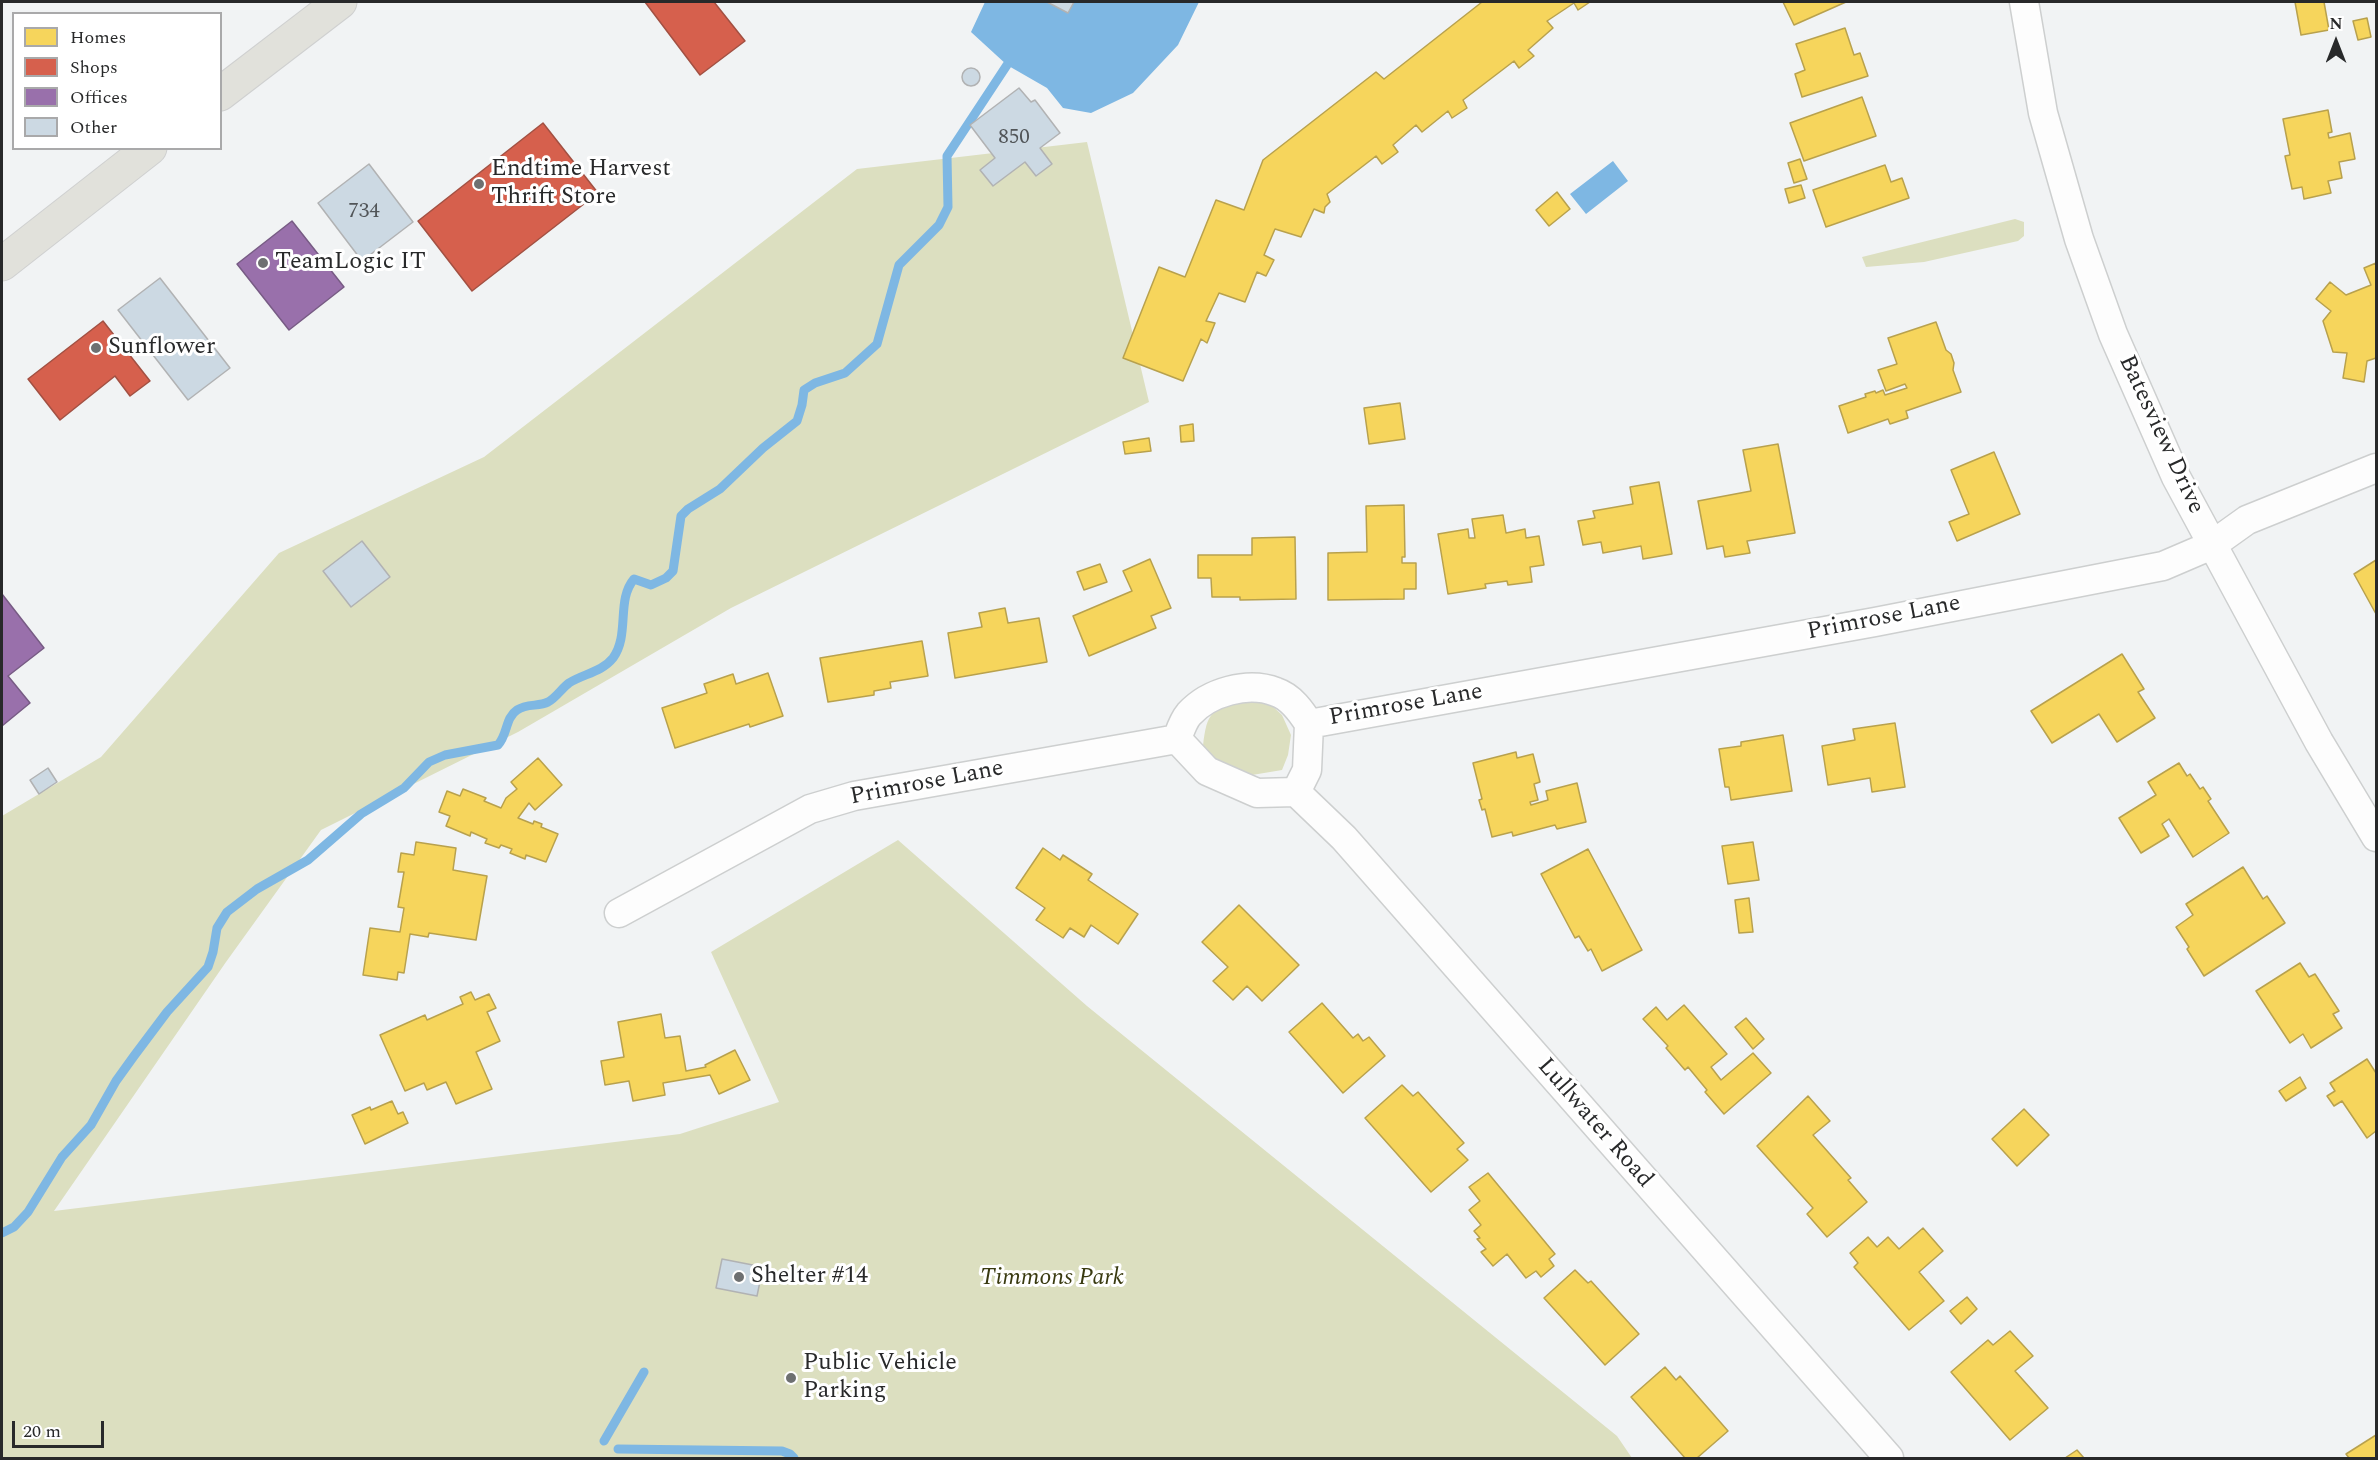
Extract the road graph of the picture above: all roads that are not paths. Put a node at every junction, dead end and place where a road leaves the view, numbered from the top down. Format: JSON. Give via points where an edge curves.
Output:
{"nodes":[{"id":1,"x":340,"y":2,"type":"edge"},
{"id":2,"x":2024,"y":2,"type":"edge"},
{"id":3,"x":222,"y":92,"type":"edge"},
{"id":4,"x":147,"y":150,"type":"edge"},
{"id":5,"x":2,"y":264,"type":"edge"},
{"id":6,"x":2376,"y":468,"type":"edge"},
{"id":7,"x":2212,"y":545,"type":"junction"},
{"id":8,"x":1309,"y":724,"type":"junction"},
{"id":9,"x":1177,"y":740,"type":"junction"},
{"id":10,"x":1296,"y":792,"type":"junction"},
{"id":11,"x":2376,"y":837,"type":"edge"},
{"id":12,"x":619,"y":913,"type":"dead end"},
{"id":13,"x":1889,"y":1458,"type":"edge"}],
"edges":[{"from":1,"to":3,"type":"main road"},
{"from":2,"to":7,"type":"street","name":"Batesview Drive","via":[[2043,113],[2079,239],[2113,334],[2176,477]]},
{"from":4,"to":5,"type":"main road"},
{"from":6,"to":7,"type":"street","name":"Primrose Lane","via":[[2247,520]]},
{"from":7,"to":8,"type":"street","name":"Primrose Lane","via":[[2163,566]]},
{"from":7,"to":11,"type":"street","name":"Batesview Drive","via":[[2319,742]]},
{"from":8,"to":9,"type":"street","name":"Primrose Lane","via":[[1282,695],[1247,688],[1231,690],[1200,704],[1188,715]]},
{"from":8,"to":10,"type":"street","via":[[1307,770]]},
{"from":9,"to":10,"type":"street","via":[[1207,771],[1257,793]]},
{"from":9,"to":12,"type":"street","name":"Primrose Lane","via":[[854,796],[810,809]]},
{"from":10,"to":13,"type":"street","name":"Lullwater Road","via":[[1344,838]]}]}
